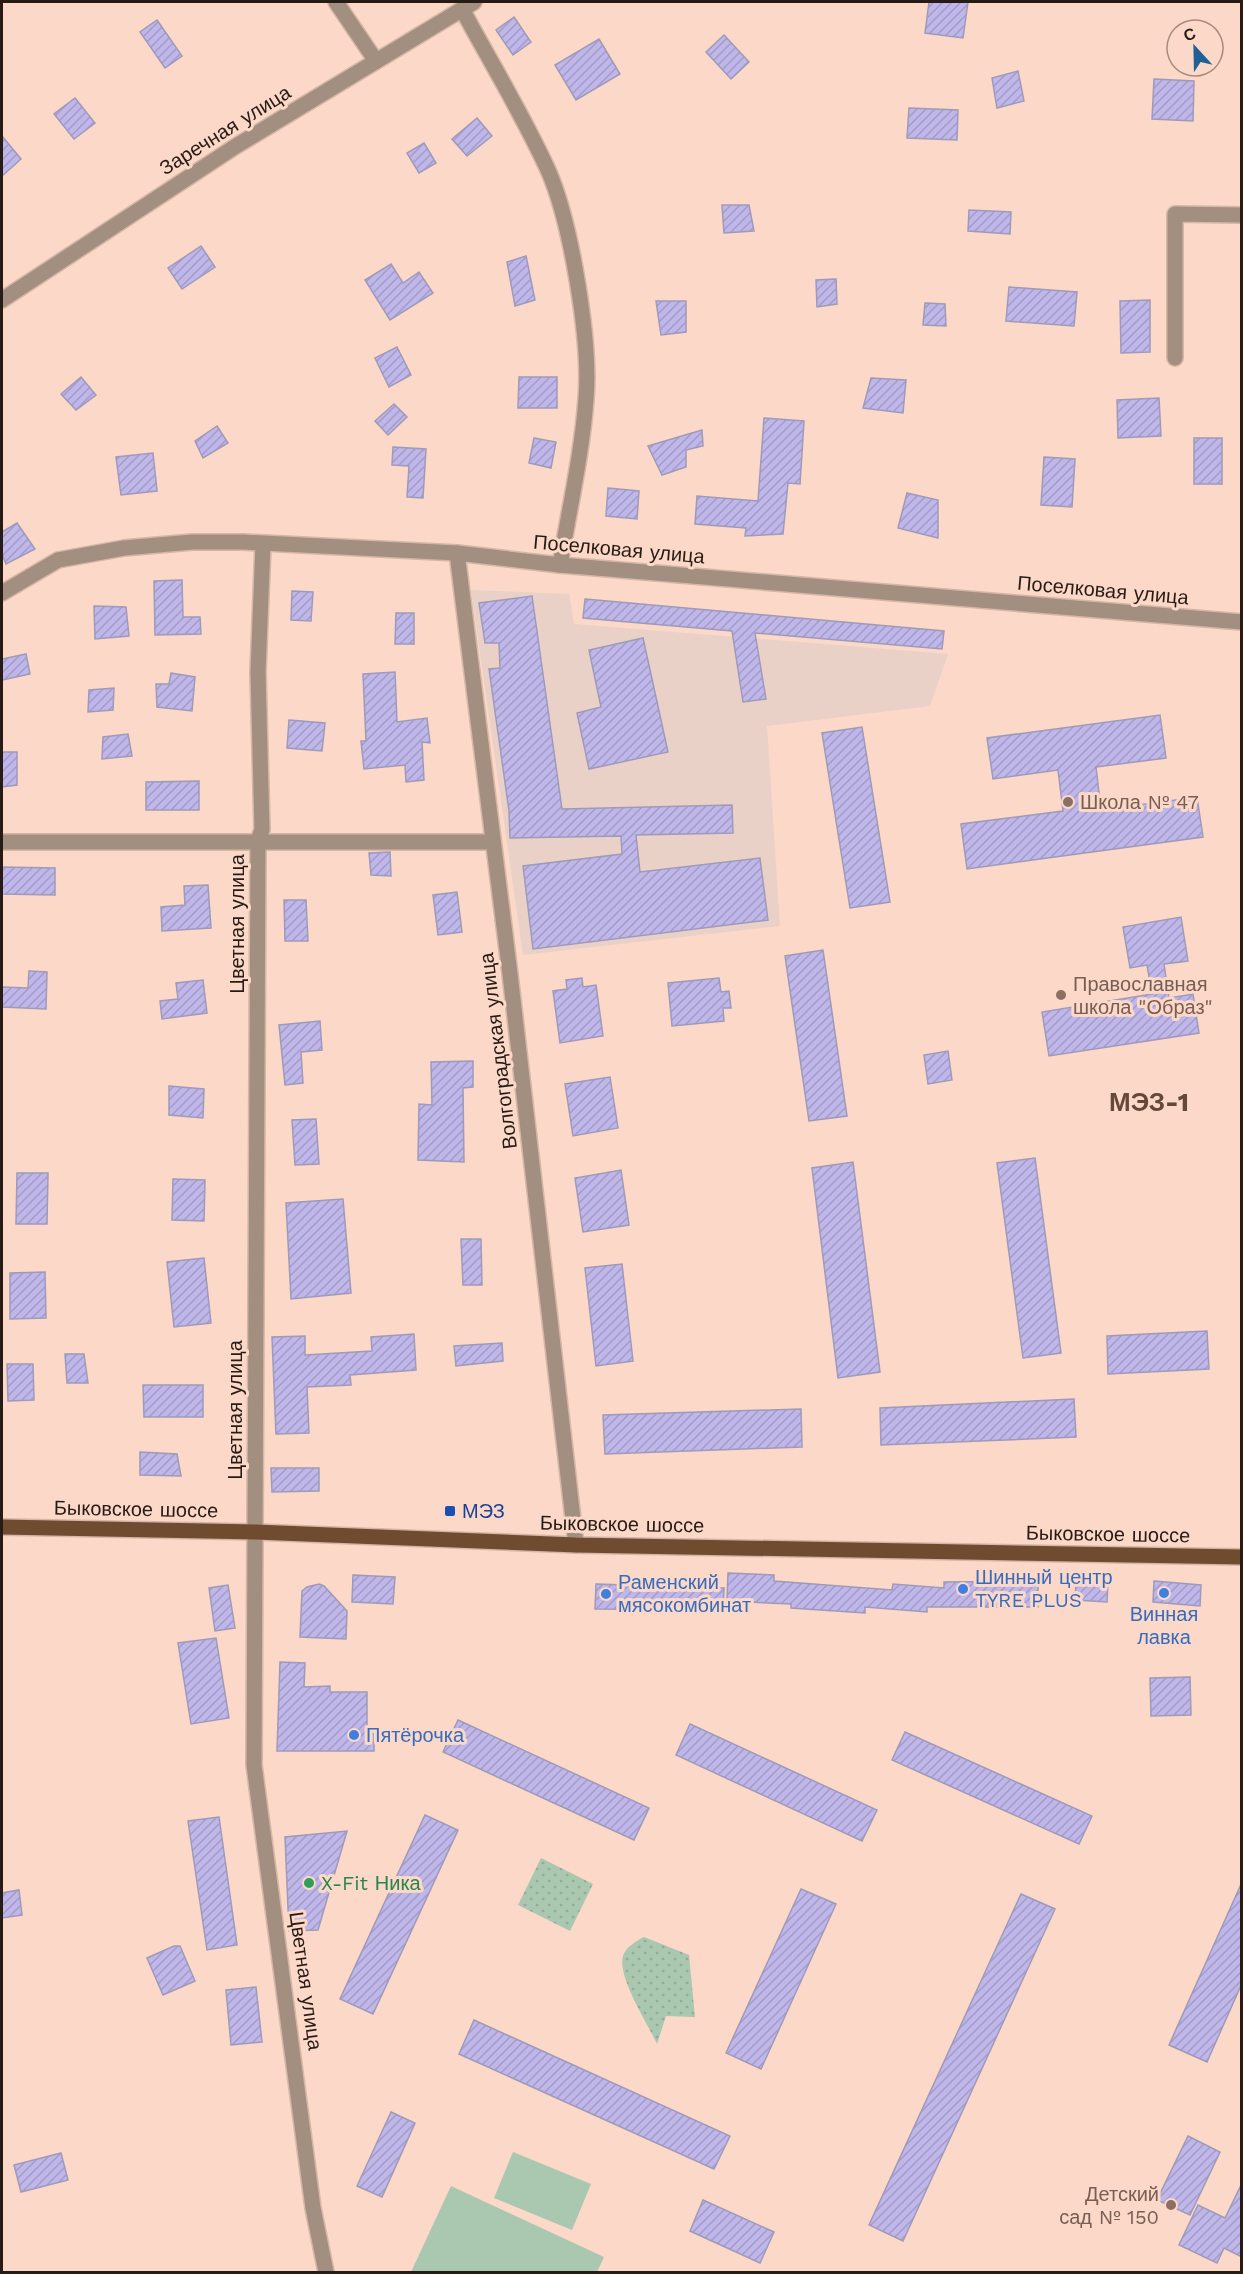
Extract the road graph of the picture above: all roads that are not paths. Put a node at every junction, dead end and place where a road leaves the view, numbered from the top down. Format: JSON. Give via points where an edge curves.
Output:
{"nodes":[{"id":1,"x":336,"y":2,"type":"edge"},
{"id":2,"x":468,"y":5,"type":"edge"},
{"id":3,"x":376,"y":61,"type":"junction"},
{"id":4,"x":1242,"y":215,"type":"edge"},
{"id":5,"x":2,"y":300,"type":"edge"},
{"id":6,"x":1175,"y":358,"type":"dead end"},
{"id":7,"x":263,"y":544,"type":"junction"},
{"id":8,"x":457,"y":554,"type":"junction"},
{"id":9,"x":560,"y":565,"type":"junction"},
{"id":10,"x":2,"y":592,"type":"edge"},
{"id":11,"x":1242,"y":622,"type":"edge"},
{"id":12,"x":258,"y":840,"type":"junction"},
{"id":13,"x":2,"y":842,"type":"edge"},
{"id":14,"x":492,"y":842,"type":"junction"},
{"id":15,"x":2,"y":1527,"type":"edge"},
{"id":16,"x":256,"y":1532,"type":"junction"},
{"id":17,"x":576,"y":1545,"type":"junction"},
{"id":18,"x":1242,"y":1557,"type":"edge"},
{"id":19,"x":326,"y":2272,"type":"edge"}],
"edges":[{"from":1,"to":3,"type":"street"},
{"from":2,"to":3,"type":"street","name":"Заречная улица"},
{"from":2,"to":9,"type":"street","via":[[549,172],[567,232],[579,303],[586,398]]},
{"from":3,"to":5,"type":"street","name":"Заречная улица","via":[[236,146]]},
{"from":4,"to":6,"type":"street","via":[[1175,214]]},
{"from":7,"to":8,"type":"street","name":"Поселковая улица"},
{"from":7,"to":10,"type":"street","name":"Поселковая улица","via":[[192,542],[124,548],[58,560]]},
{"from":7,"to":12,"type":"street","name":"Цветная улица","via":[[258,672],[262,830]]},
{"from":8,"to":9,"type":"street","name":"Поселковая улица"},
{"from":8,"to":14,"type":"street","name":"Волгоградская улица"},
{"from":9,"to":11,"type":"street","name":"Поселковая улица"},
{"from":12,"to":13,"type":"street"},
{"from":12,"to":14,"type":"street"},
{"from":12,"to":16,"type":"street","name":"Цветная улица"},
{"from":14,"to":17,"type":"street","name":"Волгоградская улица"},
{"from":15,"to":16,"type":"main road","name":"Быковское шоссе"},
{"from":16,"to":17,"type":"main road","name":"Быковское шоссе"},
{"from":16,"to":19,"type":"street","name":"Цветная улица","via":[[254,1765],[313,2208]]},
{"from":17,"to":18,"type":"main road","name":"Быковское шоссе"}]}
